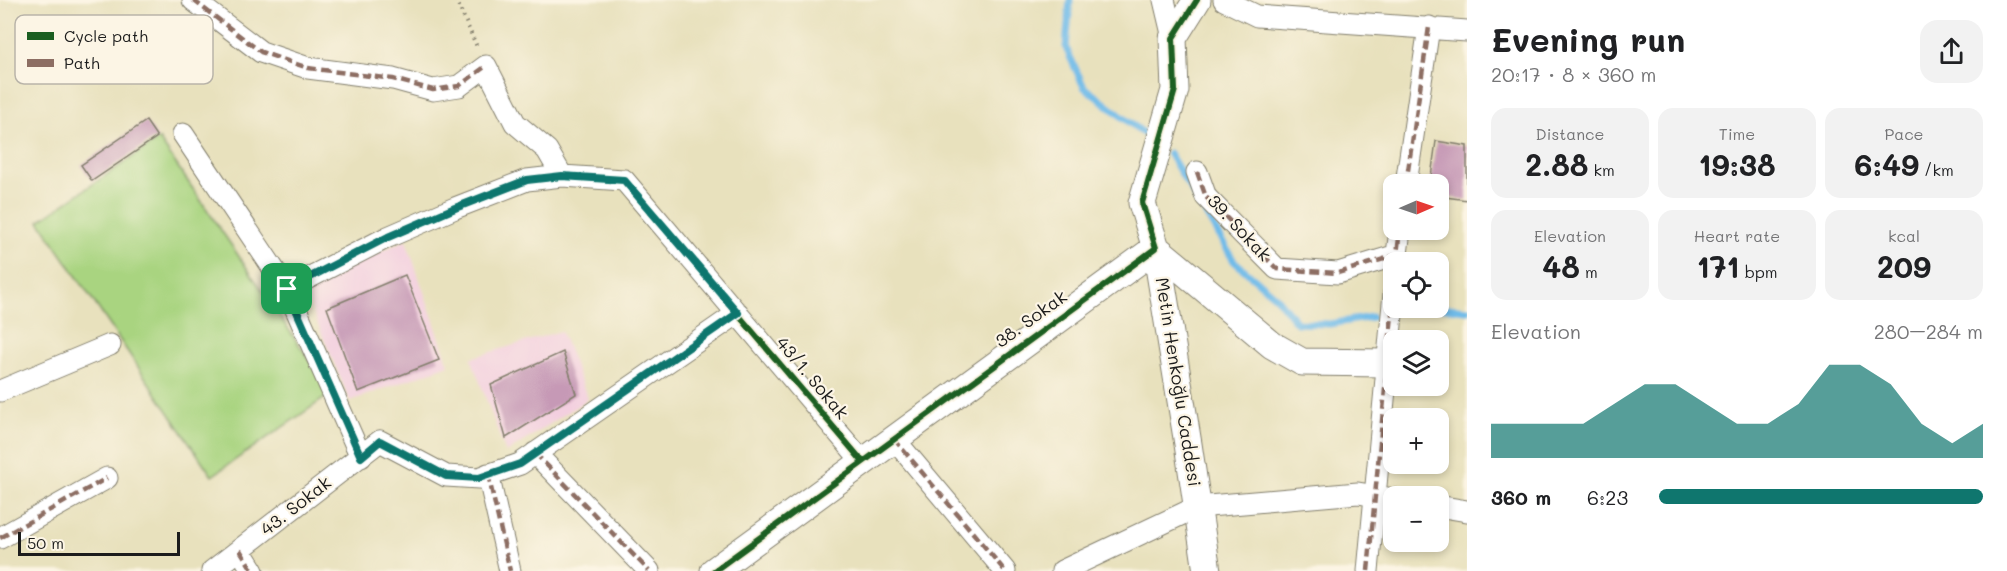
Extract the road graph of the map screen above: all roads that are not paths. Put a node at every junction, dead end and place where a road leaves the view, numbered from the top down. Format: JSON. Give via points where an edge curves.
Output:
{"nodes":[{"id":1,"x":193,"y":0,"type":"edge"},
{"id":2,"x":1164,"y":0,"type":"edge"},
{"id":3,"x":1197,"y":0,"type":"edge"},
{"id":4,"x":1224,"y":0,"type":"edge"},
{"id":5,"x":213,"y":15,"type":"edge"},
{"id":6,"x":213,"y":15,"type":"edge"},
{"id":7,"x":1430,"y":27,"type":"junction"},
{"id":8,"x":1467,"y":31,"type":"edge"},
{"id":9,"x":1173,"y":38,"type":"junction"},
{"id":10,"x":183,"y":134,"type":"dead end"},
{"id":11,"x":1197,"y":172,"type":"dead end"},
{"id":12,"x":1408,"y":174,"type":"edge"},
{"id":13,"x":562,"y":176,"type":"junction"},
{"id":14,"x":1156,"y":248,"type":"junction"},
{"id":15,"x":1383,"y":262,"type":"edge"},
{"id":16,"x":287,"y":289,"type":"junction"},
{"id":17,"x":738,"y":313,"type":"junction"},
{"id":18,"x":110,"y":345,"type":"dead end"},
{"id":19,"x":1383,"y":363,"type":"edge"},
{"id":20,"x":0,"y":391,"type":"edge"},
{"id":21,"x":1386,"y":396,"type":"edge"},
{"id":22,"x":894,"y":439,"type":"junction"},
{"id":23,"x":535,"y":453,"type":"junction"},
{"id":24,"x":361,"y":457,"type":"junction"},
{"id":25,"x":863,"y":462,"type":"junction"},
{"id":26,"x":488,"y":474,"type":"junction"},
{"id":27,"x":107,"y":478,"type":"dead end"},
{"id":28,"x":1384,"y":486,"type":"edge"},
{"id":29,"x":1383,"y":497,"type":"edge"},
{"id":30,"x":1383,"y":502,"type":"edge"},
{"id":31,"x":1197,"y":507,"type":"junction"},
{"id":32,"x":1449,"y":508,"type":"edge"},
{"id":33,"x":1467,"y":511,"type":"edge"},
{"id":34,"x":0,"y":538,"type":"edge"},
{"id":35,"x":240,"y":550,"type":"junction"},
{"id":36,"x":212,"y":571,"type":"edge"},
{"id":37,"x":253,"y":571,"type":"edge"},
{"id":38,"x":510,"y":571,"type":"edge"},
{"id":39,"x":649,"y":571,"type":"edge"},
{"id":40,"x":714,"y":571,"type":"edge"},
{"id":41,"x":1005,"y":571,"type":"edge"},
{"id":42,"x":1062,"y":571,"type":"edge"},
{"id":43,"x":1207,"y":571,"type":"edge"},
{"id":44,"x":1368,"y":571,"type":"edge"}],
"edges":[{"from":1,"to":5,"type":"street"},
{"from":2,"to":9,"type":"street"},
{"from":3,"to":9,"type":"street"},
{"from":4,"to":7,"type":"street","via":[[1257,16]]},
{"from":6,"to":13,"type":"street","via":[[261,52],[308,68],[393,79],[433,90],[459,86],[486,66],[515,123],[547,150]]},
{"from":7,"to":8,"type":"street"},
{"from":7,"to":12,"type":"street"},
{"from":9,"to":14,"type":"street","via":[[1175,90],[1142,203]]},
{"from":10,"to":16,"type":"street"},
{"from":11,"to":15,"type":"street","name":"39. Sokak","via":[[1206,197],[1277,269],[1338,273]]},
{"from":13,"to":16,"type":"street","name":"43/1. Sokak","via":[[527,180],[455,208]]},
{"from":13,"to":17,"type":"street","name":"43/1. Sokak","via":[[624,180]]},
{"from":14,"to":19,"type":"street","name":"Metin Henkoğlu Caddesi","via":[[1272,345],[1302,362]]},
{"from":14,"to":22,"type":"street","name":"38. Sokak"},
{"from":14,"to":31,"type":"street","name":"Metin Henkoğlu Caddesi"},
{"from":16,"to":24,"type":"street"},
{"from":17,"to":23,"type":"street"},
{"from":17,"to":25,"type":"street","name":"43/1. Sokak"},
{"from":18,"to":20,"type":"street"},
{"from":21,"to":28,"type":"street"},
{"from":22,"to":25,"type":"street","name":"38. Sokak"},
{"from":22,"to":41,"type":"street"},
{"from":23,"to":26,"type":"street","via":[[520,464]]},
{"from":23,"to":39,"type":"street"},
{"from":24,"to":26,"type":"street","name":"43. Sokak","via":[[380,441],[446,476],[479,478]]},
{"from":24,"to":35,"type":"street","name":"43. Sokak"},
{"from":25,"to":40,"type":"street","name":"38. Sokak"},
{"from":26,"to":38,"type":"street"},
{"from":27,"to":34,"type":"street"},
{"from":29,"to":31,"type":"street","via":[[1358,493]]},
{"from":30,"to":44,"type":"street"},
{"from":31,"to":42,"type":"street"},
{"from":31,"to":43,"type":"street","name":"Metin Henkoğlu Caddesi"},
{"from":32,"to":33,"type":"street"},
{"from":35,"to":36,"type":"street","name":"43. Sokak"},
{"from":35,"to":37,"type":"street"}]}
